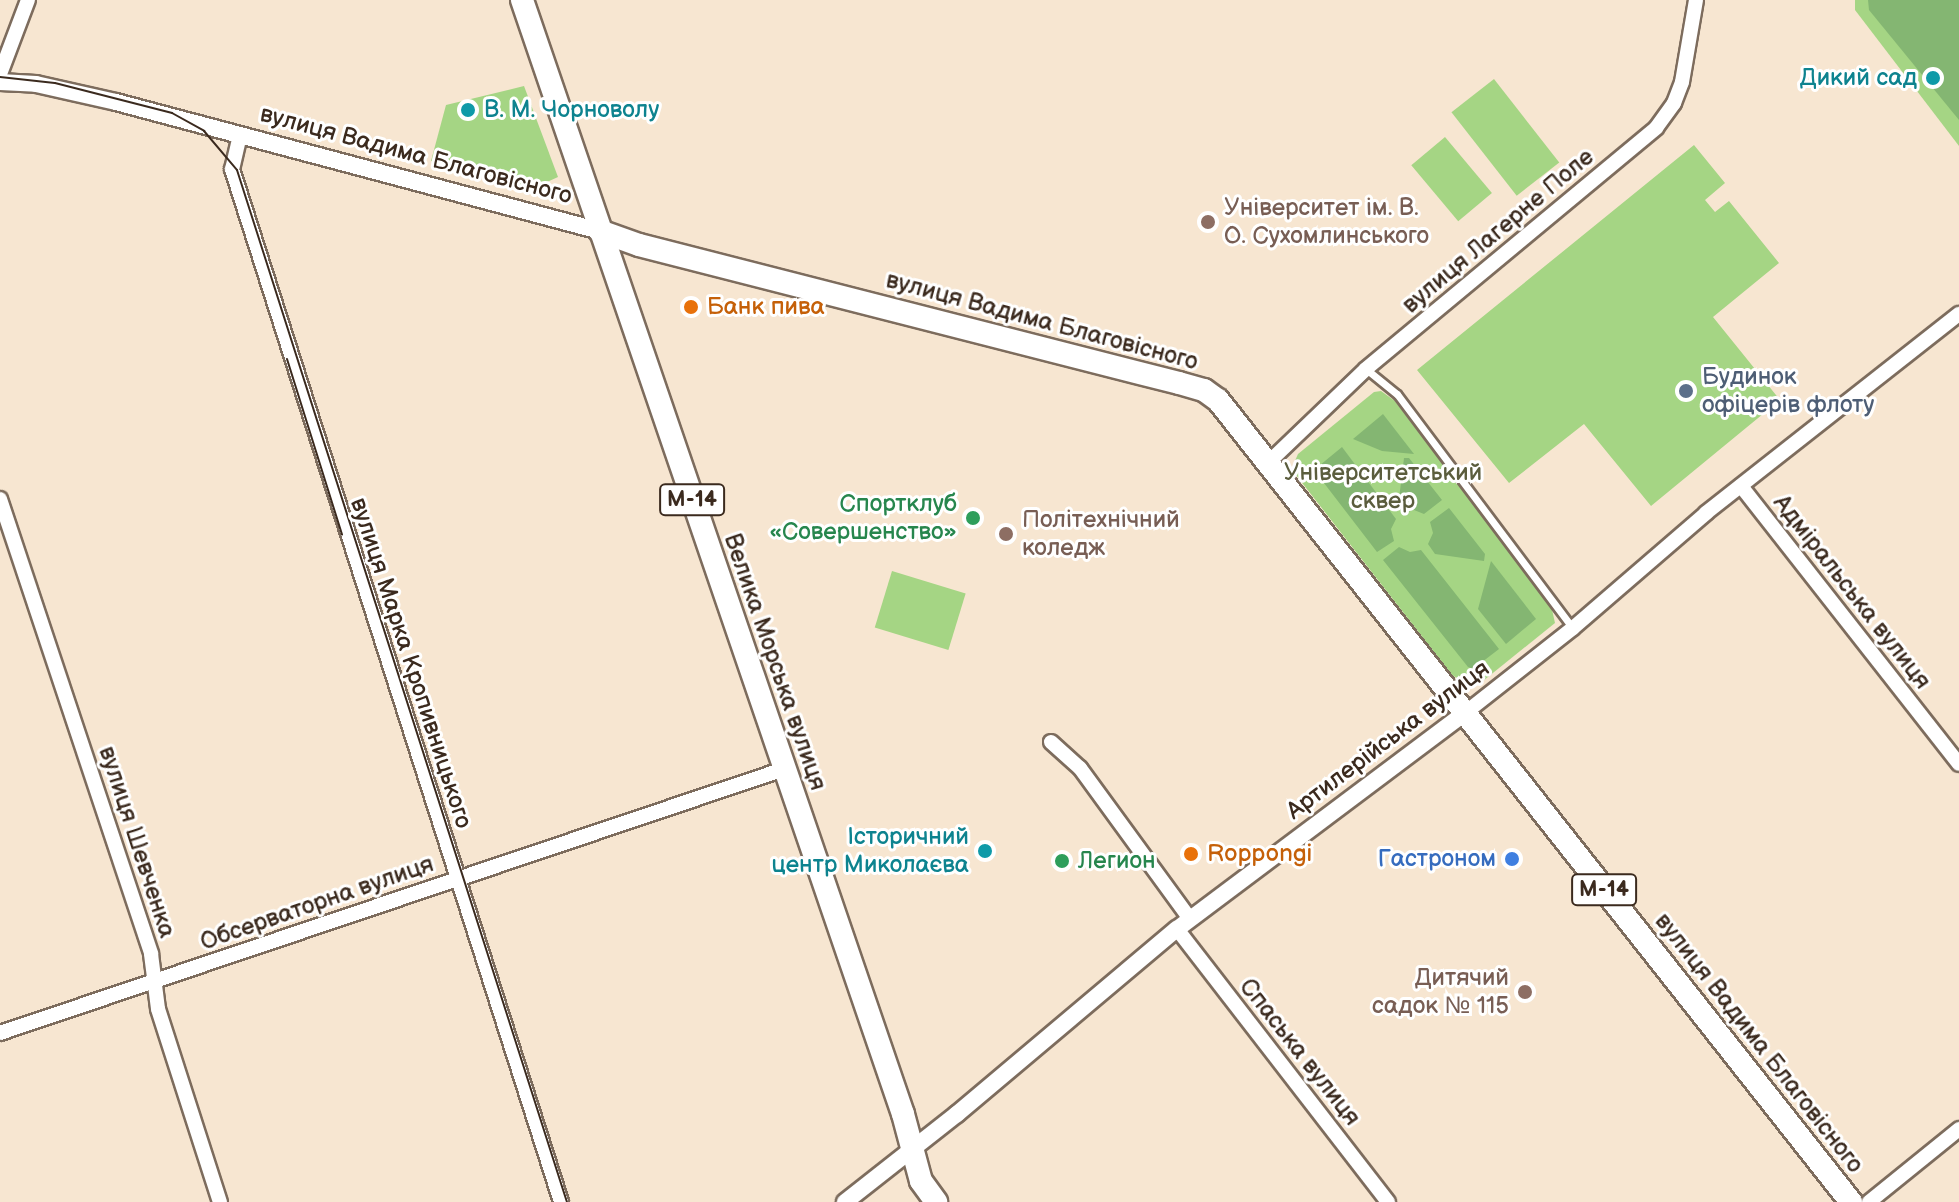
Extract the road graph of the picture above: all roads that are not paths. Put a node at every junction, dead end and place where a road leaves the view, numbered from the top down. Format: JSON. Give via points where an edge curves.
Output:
{"nodes":[{"id":1,"x":28,"y":0,"type":"edge"},
{"id":2,"x":522,"y":0,"type":"edge"},
{"id":3,"x":1696,"y":0,"type":"edge"},
{"id":4,"x":0,"y":74,"type":"edge"},
{"id":5,"x":0,"y":82,"type":"edge"},
{"id":6,"x":240,"y":135,"type":"junction"},
{"id":7,"x":600,"y":231,"type":"junction"},
{"id":8,"x":1959,"y":314,"type":"edge"},
{"id":9,"x":1366,"y":369,"type":"junction"},
{"id":10,"x":1269,"y":462,"type":"junction"},
{"id":11,"x":1741,"y":486,"type":"junction"},
{"id":12,"x":0,"y":499,"type":"edge"},
{"id":13,"x":1573,"y":628,"type":"junction"},
{"id":14,"x":1465,"y":713,"type":"junction"},
{"id":15,"x":1051,"y":742,"type":"dead end"},
{"id":16,"x":1959,"y":764,"type":"edge"},
{"id":17,"x":784,"y":769,"type":"junction"},
{"id":18,"x":457,"y":879,"type":"junction"},
{"id":19,"x":1184,"y":924,"type":"junction"},
{"id":20,"x":156,"y":980,"type":"junction"},
{"id":21,"x":0,"y":1033,"type":"edge"},
{"id":22,"x":1959,"y":1129,"type":"edge"},
{"id":23,"x":912,"y":1151,"type":"junction"},
{"id":24,"x":220,"y":1202,"type":"edge"},
{"id":25,"x":561,"y":1202,"type":"edge"},
{"id":26,"x":845,"y":1202,"type":"edge"},
{"id":27,"x":936,"y":1202,"type":"edge"},
{"id":28,"x":1388,"y":1202,"type":"edge"},
{"id":29,"x":1851,"y":1202,"type":"edge"},
{"id":30,"x":1869,"y":1202,"type":"edge"}],
"edges":[{"from":1,"to":4,"type":"street"},
{"from":2,"to":7,"type":"highway","name":"Велика Морська вулиця","number":"М-14"},
{"from":3,"to":9,"type":"street","name":"вулиця Лагерне Поле","via":[[1682,82],[1656,128]]},
{"from":5,"to":6,"type":"street","name":"вулиця Вадима Благовісного","via":[[81,93]]},
{"from":6,"to":7,"type":"street","name":"вулиця Вадима Благовісного"},
{"from":6,"to":18,"type":"street","name":"вулиця Марка Кропивницького","via":[[232,169]]},
{"from":7,"to":10,"type":"highway","name":"вулиця Вадима Благовісного","number":"М-14","via":[[1204,390],[1229,411]]},
{"from":7,"to":17,"type":"highway","name":"Велика Морська вулиця","number":"М-14"},
{"from":8,"to":11,"type":"street","name":"Артилерійська вулиця"},
{"from":9,"to":10,"type":"street","name":"вулиця Лагерне Поле"},
{"from":9,"to":13,"type":"lane","via":[[1397,394]]},
{"from":10,"to":14,"type":"highway","name":"вулиця Вадима Благовісного","number":"М-14"},
{"from":11,"to":13,"type":"street","name":"Артилерійська вулиця"},
{"from":11,"to":16,"type":"street","name":"Адміральська вулиця"},
{"from":12,"to":20,"type":"street","name":"вулиця Шевченка"},
{"from":13,"to":14,"type":"street","name":"Артилерійська вулиця"},
{"from":14,"to":19,"type":"street","name":"Артилерійська вулиця"},
{"from":14,"to":29,"type":"highway","name":"вулиця Вадима Благовісного","number":"М-14"},
{"from":15,"to":19,"type":"street","name":"Спаська вулиця","via":[[1080,768]]},
{"from":17,"to":18,"type":"street","name":"Обсерваторна вулиця"},
{"from":17,"to":23,"type":"highway","name":"Велика Морська вулиця","number":"М-14"},
{"from":18,"to":20,"type":"street","name":"Обсерваторна вулиця"},
{"from":18,"to":25,"type":"street","name":"вулиця Марка Кропивницького"},
{"from":19,"to":23,"type":"street","name":"Артилерійська вулиця"},
{"from":19,"to":28,"type":"street","name":"Спаська вулиця"},
{"from":20,"to":21,"type":"street","name":"Обсерваторна вулиця"},
{"from":20,"to":24,"type":"street","name":"вулиця Шевченка","via":[[158,1009]]},
{"from":22,"to":30,"type":"street"},
{"from":23,"to":26,"type":"street","name":"Артилерійська вулиця"},
{"from":23,"to":27,"type":"highway","name":"Велика Морська вулиця","number":"М-14","via":[[921,1181]]}]}
